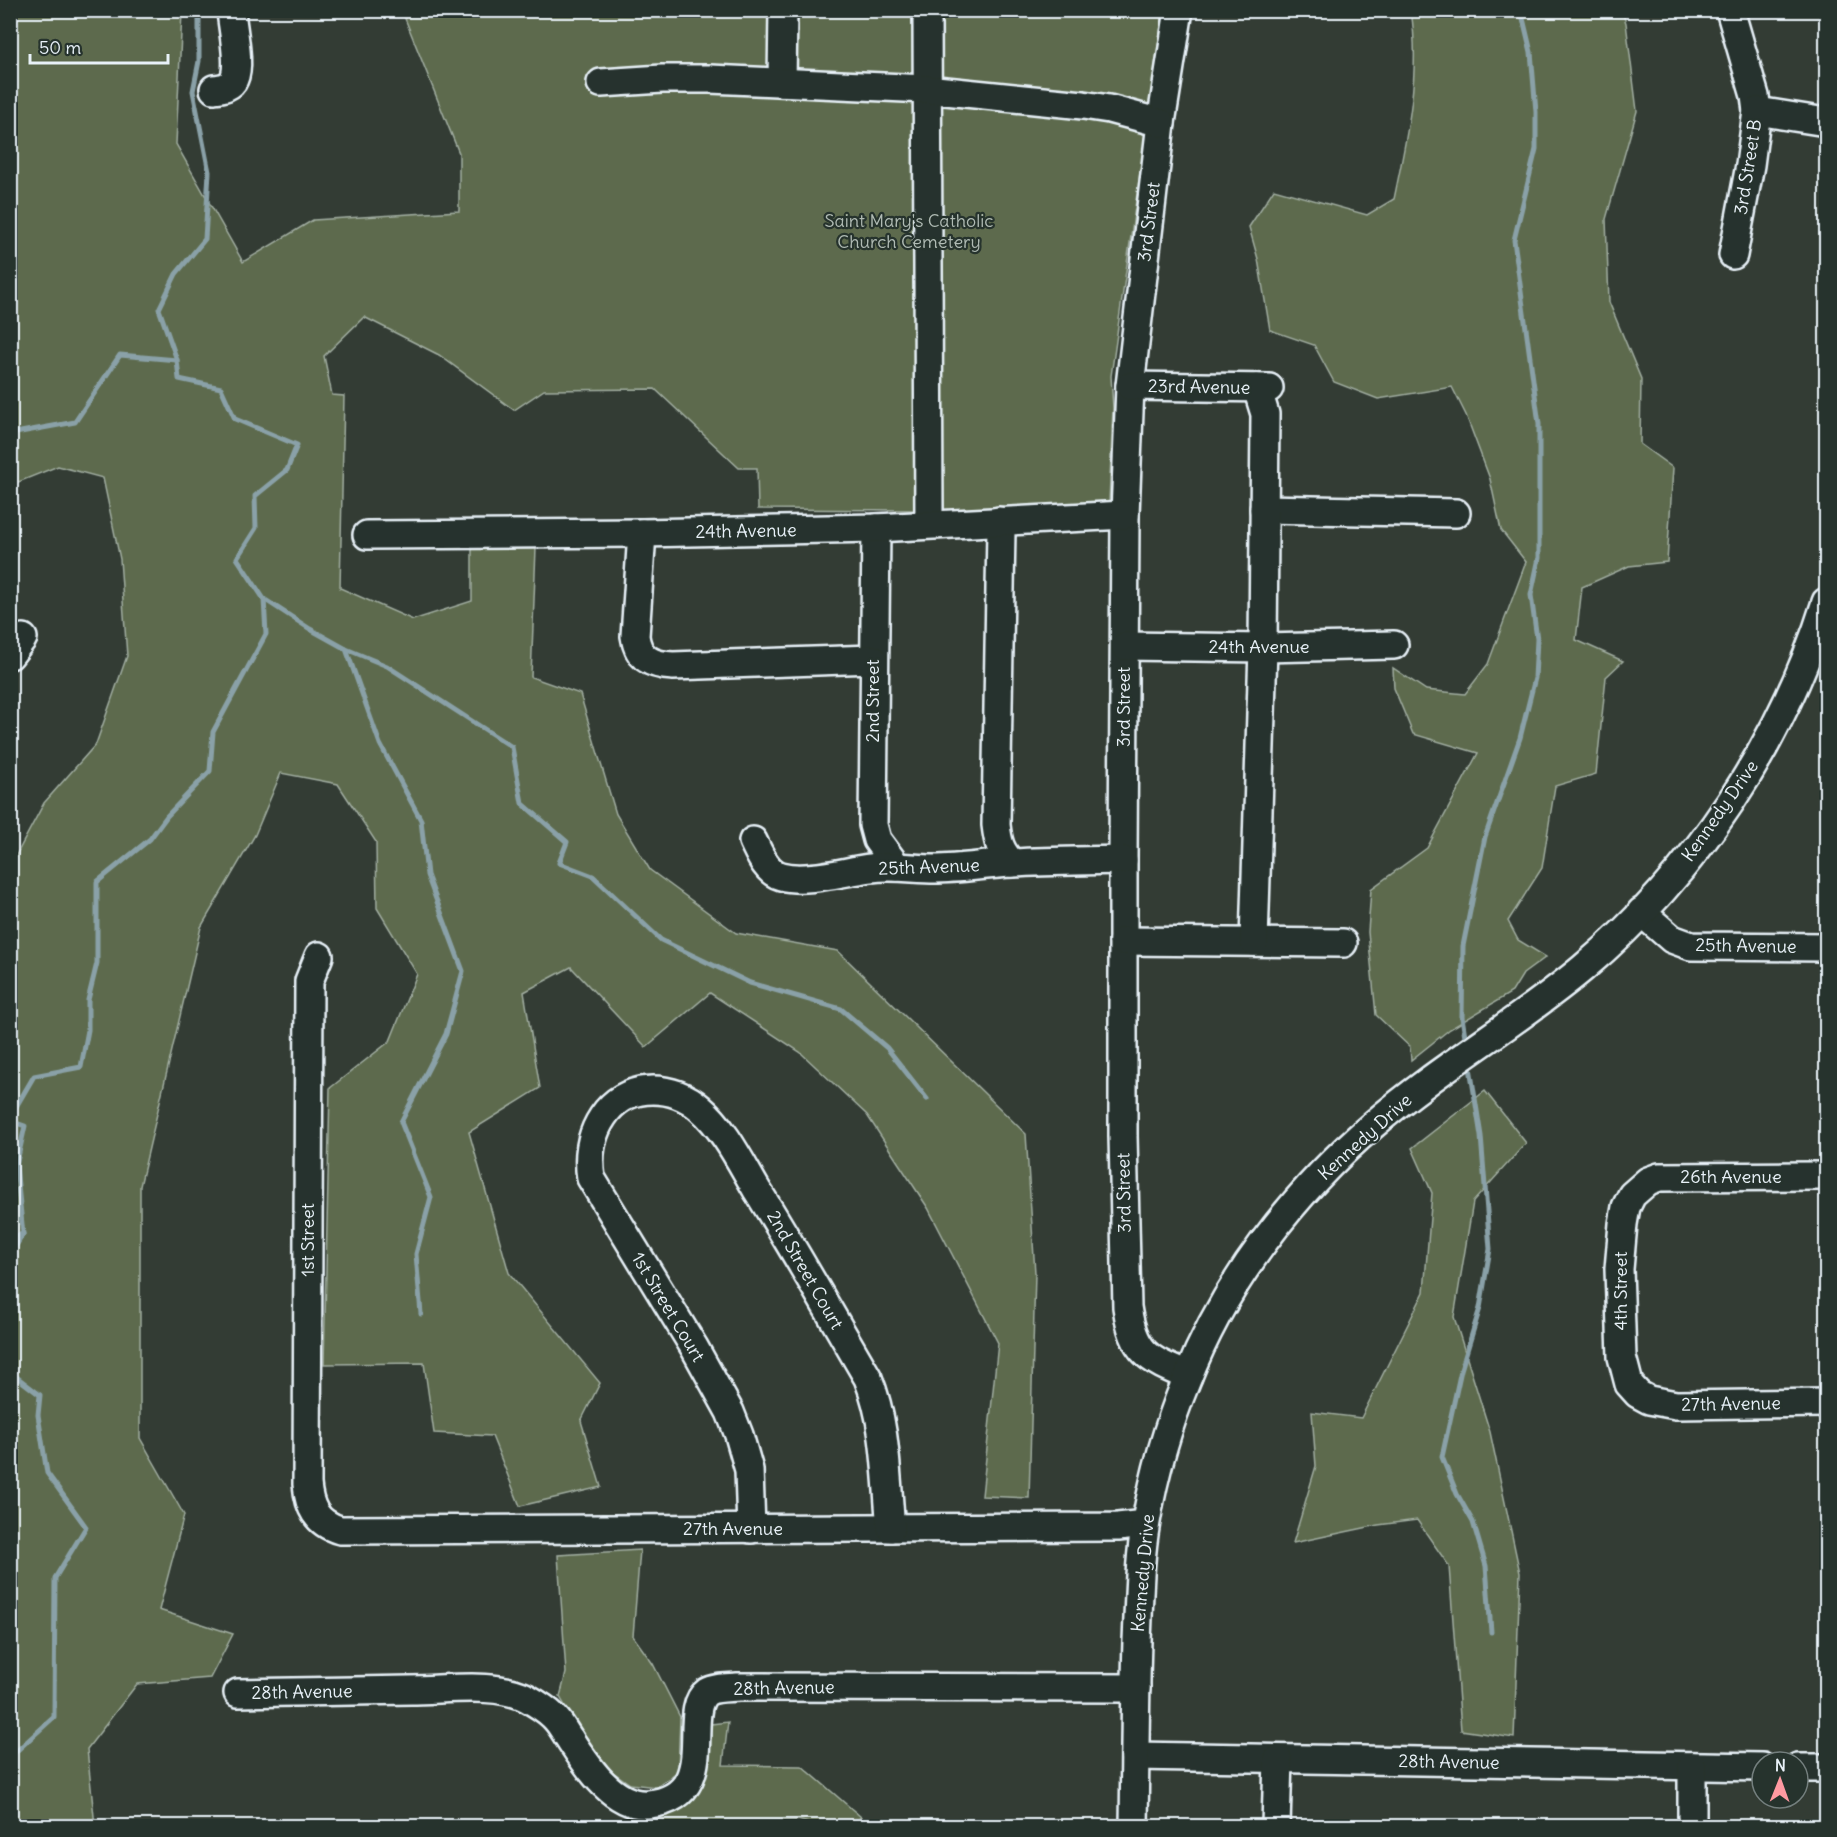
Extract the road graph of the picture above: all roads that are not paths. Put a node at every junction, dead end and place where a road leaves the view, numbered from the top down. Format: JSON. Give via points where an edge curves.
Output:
{"nodes":[{"id":1,"x":231,"y":10,"type":"edge"},
{"id":2,"x":783,"y":10,"type":"edge"},
{"id":3,"x":927,"y":10,"type":"edge"},
{"id":4,"x":1179,"y":10,"type":"edge"},
{"id":5,"x":1730,"y":10,"type":"edge"},
{"id":6,"x":782,"y":82,"type":"junction"},
{"id":7,"x":601,"y":83,"type":"dead end"},
{"id":8,"x":214,"y":89,"type":"dead end"},
{"id":9,"x":927,"y":89,"type":"junction"},
{"id":10,"x":1757,"y":111,"type":"junction"},
{"id":11,"x":1827,"y":122,"type":"edge"},
{"id":12,"x":1161,"y":123,"type":"junction"},
{"id":13,"x":1733,"y":255,"type":"dead end"},
{"id":14,"x":1130,"y":386,"type":"junction"},
{"id":15,"x":1264,"y":509,"type":"junction"},
{"id":16,"x":1456,"y":513,"type":"dead end"},
{"id":17,"x":1125,"y":515,"type":"junction"},
{"id":18,"x":999,"y":521,"type":"junction"},
{"id":19,"x":929,"y":524,"type":"junction"},
{"id":20,"x":876,"y":528,"type":"junction"},
{"id":21,"x":642,"y":533,"type":"junction"},
{"id":22,"x":367,"y":535,"type":"dead end"},
{"id":23,"x":1827,"y":602,"type":"edge"},
{"id":24,"x":1394,"y":645,"type":"dead end"},
{"id":25,"x":1125,"y":646,"type":"junction"},
{"id":26,"x":1263,"y":648,"type":"junction"},
{"id":27,"x":873,"y":659,"type":"junction"},
{"id":28,"x":753,"y":841,"type":"dead end"},
{"id":29,"x":1123,"y":860,"type":"junction"},
{"id":30,"x":1012,"y":863,"type":"junction"},
{"id":31,"x":897,"y":867,"type":"junction"},
{"id":32,"x":1641,"y":912,"type":"junction"},
{"id":33,"x":1123,"y":941,"type":"junction"},
{"id":34,"x":1254,"y":942,"type":"junction"},
{"id":35,"x":1343,"y":943,"type":"dead end"},
{"id":36,"x":1827,"y":946,"type":"edge"},
{"id":37,"x":319,"y":956,"type":"dead end"},
{"id":38,"x":621,"y":1097,"type":"joint"},
{"id":39,"x":1827,"y":1176,"type":"edge"},
{"id":40,"x":1639,"y":1188,"type":"joint"},
{"id":41,"x":1188,"y":1376,"type":"junction"},
{"id":42,"x":1638,"y":1394,"type":"joint"},
{"id":43,"x":1827,"y":1403,"type":"edge"},
{"id":44,"x":322,"y":1522,"type":"joint"},
{"id":45,"x":1145,"y":1524,"type":"junction"},
{"id":46,"x":891,"y":1528,"type":"junction"},
{"id":47,"x":751,"y":1529,"type":"junction"},
{"id":48,"x":1136,"y":1688,"type":"junction"},
{"id":49,"x":238,"y":1693,"type":"dead end"},
{"id":50,"x":1135,"y":1756,"type":"junction"},
{"id":51,"x":1278,"y":1759,"type":"junction"},
{"id":52,"x":1692,"y":1766,"type":"junction"},
{"id":53,"x":1750,"y":1767,"type":"edge"},
{"id":54,"x":1810,"y":1768,"type":"edge"},
{"id":55,"x":1827,"y":1768,"type":"edge"},
{"id":56,"x":1134,"y":1827,"type":"edge"},
{"id":57,"x":1276,"y":1827,"type":"edge"},
{"id":58,"x":1692,"y":1827,"type":"edge"}],
"edges":[{"from":1,"to":8,"type":"street","via":[[234,80]]},
{"from":2,"to":6,"type":"street"},
{"from":3,"to":9,"type":"street"},
{"from":4,"to":12,"type":"street","name":"3rd Street"},
{"from":5,"to":10,"type":"street","name":"3rd Street B"},
{"from":6,"to":7,"type":"street","via":[[662,79]]},
{"from":6,"to":9,"type":"street"},
{"from":9,"to":12,"type":"street","via":[[1083,105]]},
{"from":9,"to":19,"type":"street"},
{"from":10,"to":11,"type":"street"},
{"from":10,"to":13,"type":"street","name":"3rd Street B"},
{"from":12,"to":14,"type":"street","name":"3rd Street"},
{"from":14,"to":15,"type":"street","name":"23rd Avenue","via":[[1263,388]]},
{"from":14,"to":17,"type":"street","name":"3rd Street"},
{"from":15,"to":16,"type":"street"},
{"from":15,"to":26,"type":"street"},
{"from":17,"to":18,"type":"street","name":"24th Avenue"},
{"from":17,"to":25,"type":"street","name":"3rd Street"},
{"from":18,"to":19,"type":"street","name":"24th Avenue"},
{"from":18,"to":30,"type":"street","via":[[996,825],[998,842]]},
{"from":19,"to":20,"type":"street","name":"24th Avenue"},
{"from":20,"to":21,"type":"street","name":"24th Avenue"},
{"from":20,"to":27,"type":"street","name":"2nd Street"},
{"from":21,"to":22,"type":"street","name":"24th Avenue"},
{"from":21,"to":27,"type":"street","via":[[635,636],[643,656],[661,665]]},
{"from":23,"to":32,"type":"street","name":"Kennedy Drive","via":[[1771,736],[1713,827]]},
{"from":24,"to":26,"type":"street","name":"24th Avenue"},
{"from":25,"to":26,"type":"street","name":"24th Avenue"},
{"from":25,"to":29,"type":"street","name":"3rd Street"},
{"from":26,"to":34,"type":"street"},
{"from":27,"to":31,"type":"street","name":"2nd Street","via":[[873,825],[877,840]]},
{"from":28,"to":31,"type":"street","name":"25th Avenue","via":[[764,862],[781,876],[828,876]]},
{"from":29,"to":30,"type":"street","name":"25th Avenue"},
{"from":29,"to":33,"type":"street","name":"3rd Street"},
{"from":30,"to":31,"type":"street","name":"25th Avenue","via":[[936,869]]},
{"from":32,"to":36,"type":"street","name":"25th Avenue","via":[[1672,939],[1691,946]]},
{"from":32,"to":41,"type":"street","name":"Kennedy Drive","via":[[1577,973],[1376,1122],[1337,1157],[1256,1254],[1221,1308]]},
{"from":33,"to":34,"type":"street"},
{"from":33,"to":41,"type":"street","name":"3rd Street","via":[[1127,1307],[1139,1347],[1163,1366]]},
{"from":34,"to":35,"type":"street"},
{"from":37,"to":44,"type":"street","name":"1st Street","via":[[309,981],[307,1484],[314,1514]]},
{"from":38,"to":46,"type":"street","name":"2nd Street Court","via":[[642,1090],[684,1096],[714,1122],[737,1157],[868,1378],[880,1414]]},
{"from":38,"to":47,"type":"street","name":"1st Street Court","via":[[592,1136],[591,1178],[730,1412],[749,1470]]},
{"from":39,"to":40,"type":"street","name":"26th Avenue","via":[[1659,1178]]},
{"from":40,"to":42,"type":"street","name":"4th Street","via":[[1626,1207],[1619,1269],[1622,1357],[1629,1384]]},
{"from":41,"to":45,"type":"street","name":"Kennedy Drive","via":[[1156,1474]]},
{"from":42,"to":43,"type":"street","name":"27th Avenue","via":[[1676,1405]]},
{"from":44,"to":47,"type":"street","name":"27th Avenue","via":[[340,1530]]},
{"from":45,"to":46,"type":"street","name":"27th Avenue"},
{"from":45,"to":48,"type":"street","name":"Kennedy Drive"},
{"from":46,"to":47,"type":"street","name":"27th Avenue"},
{"from":48,"to":49,"type":"street","name":"28th Avenue","via":[[712,1689],[700,1701],[693,1770],[688,1779],[670,1799],[648,1804],[636,1803],[611,1791],[554,1716],[514,1692],[468,1689]]},
{"from":48,"to":50,"type":"street","name":"Kennedy Drive"},
{"from":50,"to":51,"type":"street","name":"28th Avenue"},
{"from":50,"to":56,"type":"street","name":"Kennedy Drive"},
{"from":51,"to":52,"type":"street","name":"28th Avenue"},
{"from":51,"to":57,"type":"street"},
{"from":52,"to":53,"type":"street","name":"28th Avenue"},
{"from":52,"to":58,"type":"street"},
{"from":54,"to":55,"type":"street"}]}
